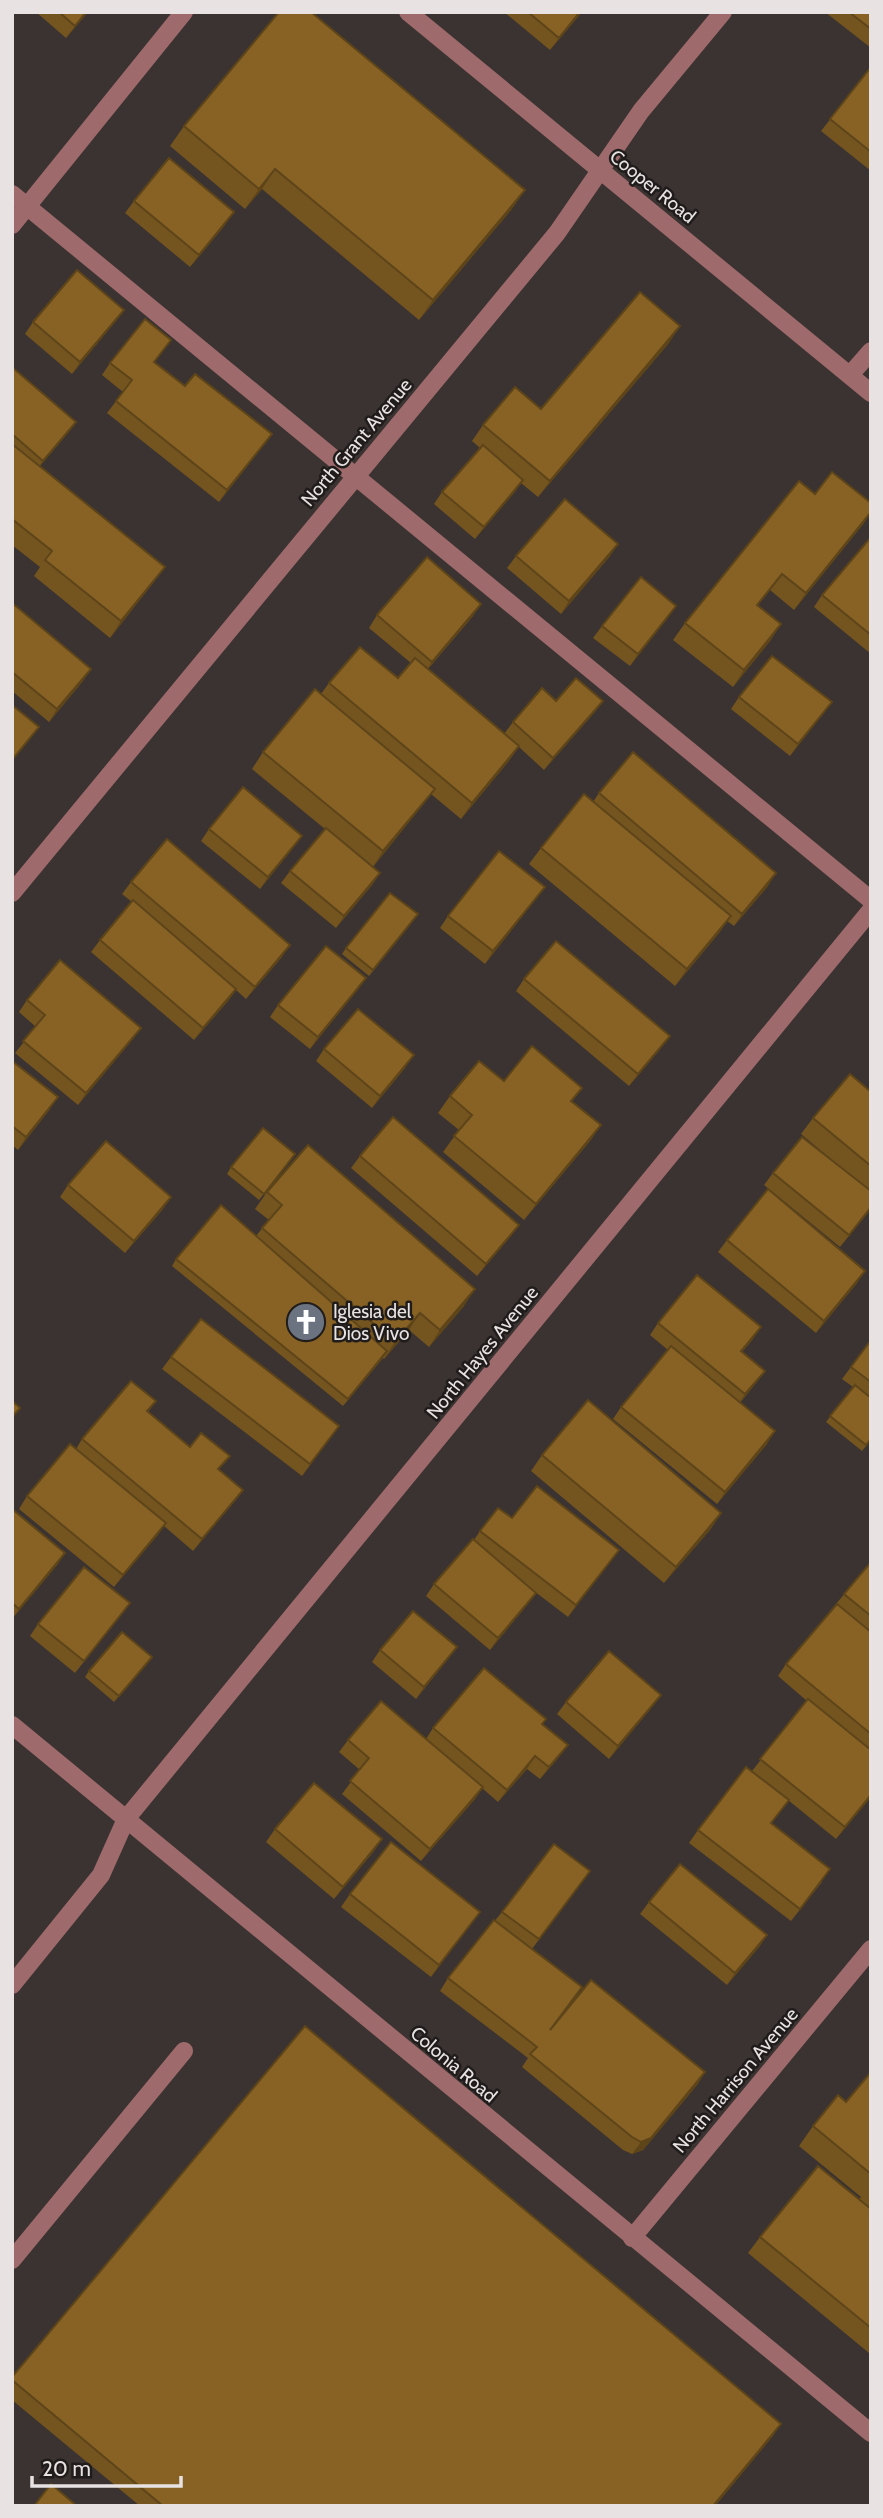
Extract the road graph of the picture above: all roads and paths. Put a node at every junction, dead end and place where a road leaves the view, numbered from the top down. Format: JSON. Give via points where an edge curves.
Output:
{"nodes":[{"id":1,"x":184,"y":12,"type":"edge"},
{"id":2,"x":408,"y":12,"type":"edge"},
{"id":3,"x":723,"y":12,"type":"edge"},
{"id":4,"x":601,"y":170,"type":"junction"},
{"id":5,"x":12,"y":194,"type":"edge"},
{"id":6,"x":28,"y":206,"type":"junction"},
{"id":7,"x":12,"y":225,"type":"edge"},
{"id":8,"x":871,"y":351,"type":"edge"},
{"id":9,"x":850,"y":375,"type":"junction"},
{"id":10,"x":871,"y":393,"type":"edge"},
{"id":11,"x":356,"y":475,"type":"junction"},
{"id":12,"x":12,"y":893,"type":"edge"},
{"id":13,"x":871,"y":900,"type":"edge"},
{"id":14,"x":871,"y":910,"type":"edge"},
{"id":15,"x":12,"y":1725,"type":"edge"},
{"id":16,"x":126,"y":1819,"type":"junction"},
{"id":17,"x":871,"y":1949,"type":"edge"},
{"id":18,"x":12,"y":1985,"type":"edge"},
{"id":19,"x":184,"y":2051,"type":"dead end"},
{"id":20,"x":632,"y":2238,"type":"junction"},
{"id":21,"x":12,"y":2260,"type":"edge"},
{"id":22,"x":871,"y":2433,"type":"edge"}],
"edges":[{"from":1,"to":6,"type":"street"},
{"from":2,"to":4,"type":"street","name":"Cooper Road"},
{"from":3,"to":4,"type":"street","name":"North Grant Avenue","via":[[641,111]]},
{"from":4,"to":9,"type":"street","name":"Cooper Road"},
{"from":4,"to":11,"type":"street","name":"North Grant Avenue","via":[[556,233]]},
{"from":5,"to":6,"type":"street"},
{"from":6,"to":7,"type":"street"},
{"from":6,"to":11,"type":"street"},
{"from":8,"to":9,"type":"street"},
{"from":9,"to":10,"type":"street","name":"Cooper Road"},
{"from":11,"to":12,"type":"street","name":"North Grant Avenue"},
{"from":11,"to":13,"type":"street"},
{"from":14,"to":16,"type":"street","name":"North Hayes Avenue"},
{"from":15,"to":16,"type":"street","name":"Colonia Road"},
{"from":16,"to":18,"type":"street","name":"North Hayes Avenue","via":[[101,1875]]},
{"from":16,"to":20,"type":"street","name":"Colonia Road"},
{"from":17,"to":20,"type":"street","name":"North Harrison Avenue"},
{"from":19,"to":21,"type":"street"},
{"from":20,"to":22,"type":"street","name":"Colonia Road"}]}
